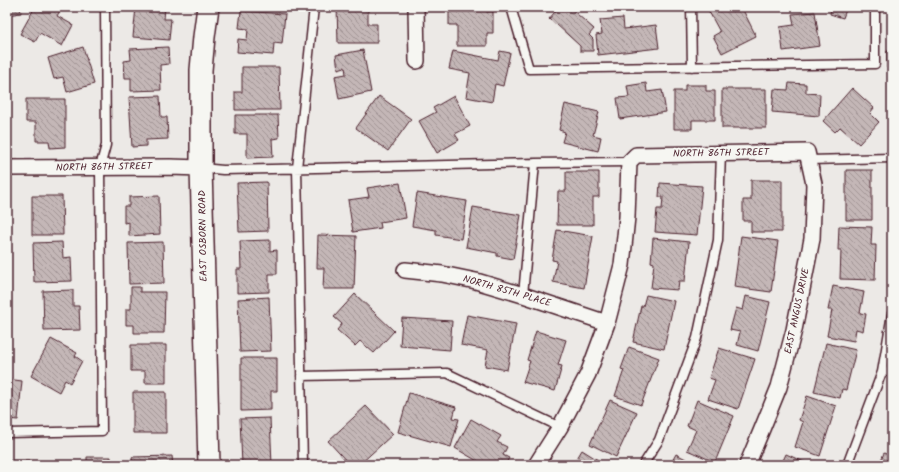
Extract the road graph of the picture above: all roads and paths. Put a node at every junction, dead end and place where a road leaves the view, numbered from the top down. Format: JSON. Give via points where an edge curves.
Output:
{"nodes":[{"id":1,"x":105,"y":7,"type":"edge"},
{"id":2,"x":208,"y":7,"type":"edge"},
{"id":3,"x":314,"y":7,"type":"edge"},
{"id":4,"x":416,"y":7,"type":"edge"},
{"id":5,"x":511,"y":7,"type":"edge"},
{"id":6,"x":691,"y":7,"type":"edge"},
{"id":7,"x":875,"y":7,"type":"edge"},
{"id":8,"x":418,"y":61,"type":"dead end"},
{"id":9,"x":692,"y":67,"type":"junction"},
{"id":10,"x":721,"y":153,"type":"junction"},
{"id":11,"x":808,"y":156,"type":"junction"},
{"id":12,"x":892,"y":158,"type":"edge"},
{"id":13,"x":633,"y":159,"type":"junction"},
{"id":14,"x":535,"y":163,"type":"junction"},
{"id":15,"x":7,"y":168,"type":"edge"},
{"id":16,"x":100,"y":168,"type":"junction"},
{"id":17,"x":201,"y":168,"type":"junction"},
{"id":18,"x":297,"y":168,"type":"junction"},
{"id":19,"x":404,"y":270,"type":"dead end"},
{"id":20,"x":523,"y":295,"type":"junction"},
{"id":21,"x":892,"y":314,"type":"edge"},
{"id":22,"x":607,"y":323,"type":"junction"},
{"id":23,"x":882,"y":372,"type":"junction"},
{"id":24,"x":892,"y":372,"type":"edge"},
{"id":25,"x":301,"y":376,"type":"junction"},
{"id":26,"x":560,"y":428,"type":"junction"},
{"id":27,"x":7,"y":433,"type":"edge"},
{"id":28,"x":209,"y":465,"type":"edge"},
{"id":29,"x":303,"y":465,"type":"edge"},
{"id":30,"x":536,"y":465,"type":"edge"},
{"id":31,"x":644,"y":465,"type":"edge"},
{"id":32,"x":747,"y":465,"type":"edge"},
{"id":33,"x":847,"y":465,"type":"edge"}],
"edges":[{"from":1,"to":16,"type":"lane","via":[[106,145]]},
{"from":2,"to":17,"type":"street","name":"EAST OSBORN ROAD","via":[[201,70]]},
{"from":3,"to":18,"type":"lane"},
{"from":4,"to":8,"type":"street"},
{"from":5,"to":9,"type":"lane","via":[[529,69]]},
{"from":6,"to":9,"type":"lane"},
{"from":7,"to":9,"type":"lane","via":[[876,64]]},
{"from":10,"to":11,"type":"street","name":"NORTH 86TH STREET"},
{"from":10,"to":13,"type":"street","name":"NORTH 86TH STREET"},
{"from":10,"to":31,"type":"lane","via":[[718,240],[697,338],[659,440]]},
{"from":11,"to":12,"type":"lane"},
{"from":11,"to":32,"type":"street","name":"EAST ANGUS DRIVE","via":[[814,184],[812,238],[794,330],[779,387]]},
{"from":13,"to":14,"type":"lane"},
{"from":13,"to":22,"type":"street","via":[[622,265]]},
{"from":14,"to":18,"type":"lane"},
{"from":14,"to":20,"type":"lane"},
{"from":15,"to":16,"type":"street","name":"NORTH 86TH STREET"},
{"from":16,"to":17,"type":"street","name":"NORTH 86TH STREET"},
{"from":16,"to":27,"type":"lane","via":[[102,432]]},
{"from":17,"to":18,"type":"lane"},
{"from":17,"to":28,"type":"street","name":"EAST OSBORN ROAD"},
{"from":18,"to":25,"type":"lane"},
{"from":19,"to":20,"type":"street","name":"NORTH 85TH PLACE","via":[[476,281]]},
{"from":20,"to":22,"type":"street","name":"NORTH 85TH PLACE"},
{"from":21,"to":23,"type":"lane"},
{"from":22,"to":26,"type":"street","via":[[588,374]]},
{"from":23,"to":24,"type":"lane"},
{"from":23,"to":33,"type":"lane"},
{"from":25,"to":26,"type":"lane","via":[[447,373]]},
{"from":25,"to":29,"type":"lane"},
{"from":26,"to":30,"type":"street"}]}
